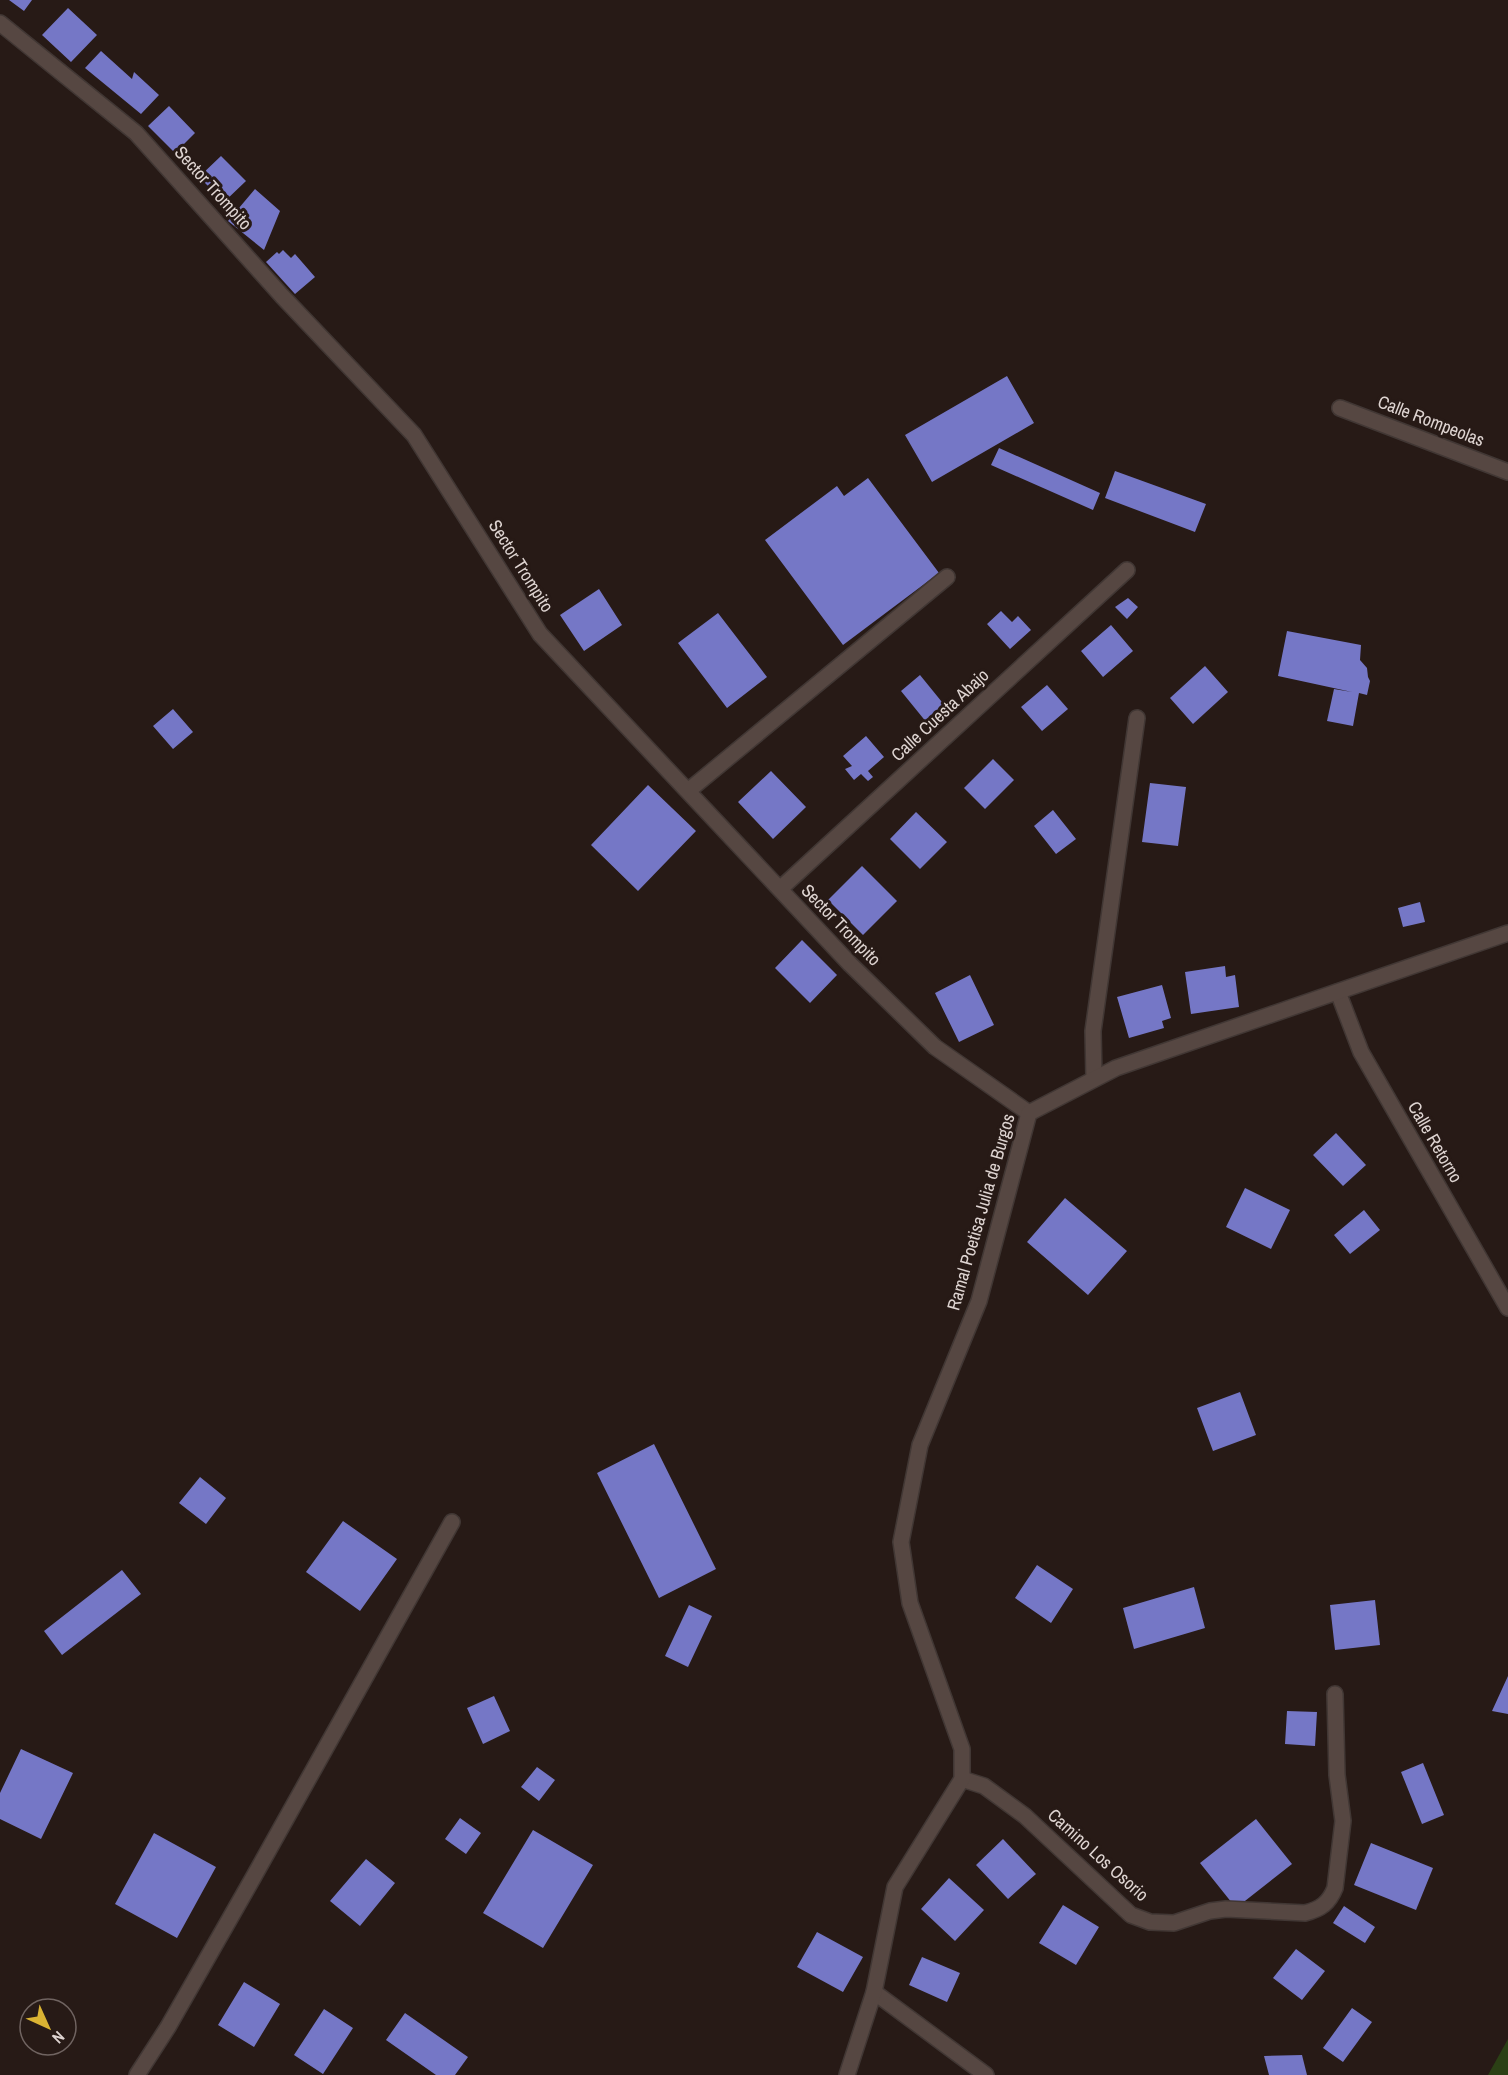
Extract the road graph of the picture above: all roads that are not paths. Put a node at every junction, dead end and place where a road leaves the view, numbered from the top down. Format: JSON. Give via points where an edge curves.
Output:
{"nodes":[{"id":1,"x":0,"y":23,"type":"edge"},
{"id":2,"x":1340,"y":408,"type":"dead end"},
{"id":3,"x":1508,"y":472,"type":"edge"},
{"id":4,"x":1127,"y":570,"type":"dead end"},
{"id":5,"x":947,"y":577,"type":"dead end"},
{"id":6,"x":1137,"y":718,"type":"dead end"},
{"id":7,"x":688,"y":791,"type":"junction"},
{"id":8,"x":780,"y":890,"type":"junction"},
{"id":9,"x":1508,"y":933,"type":"edge"},
{"id":10,"x":1338,"y":992,"type":"junction"},
{"id":11,"x":1094,"y":1079,"type":"junction"},
{"id":12,"x":1029,"y":1113,"type":"junction"},
{"id":13,"x":1508,"y":1308,"type":"edge"},
{"id":14,"x":452,"y":1522,"type":"dead end"},
{"id":15,"x":1335,"y":1694,"type":"dead end"},
{"id":16,"x":962,"y":1779,"type":"junction"},
{"id":17,"x":874,"y":1992,"type":"junction"},
{"id":18,"x":137,"y":2075,"type":"edge"},
{"id":19,"x":847,"y":2075,"type":"edge"},
{"id":20,"x":986,"y":2075,"type":"edge"}],
"edges":[{"from":1,"to":7,"type":"street","name":"Sector Trompito","via":[[136,133],[414,435],[540,634]]},
{"from":2,"to":3,"type":"street","name":"Calle Rompeolas"},
{"from":4,"to":8,"type":"street","name":"Calle Cuesta Abajo"},
{"from":5,"to":7,"type":"street"},
{"from":6,"to":11,"type":"street","via":[[1093,1031]]},
{"from":7,"to":8,"type":"street","name":"Sector Trompito"},
{"from":8,"to":12,"type":"street","name":"Sector Trompito","via":[[935,1047]]},
{"from":9,"to":10,"type":"street","name":"Ramal Poetisa Julia de Burgos"},
{"from":10,"to":11,"type":"street","name":"Ramal Poetisa Julia de Burgos"},
{"from":10,"to":13,"type":"street","name":"Calle Retorno","via":[[1361,1052]]},
{"from":11,"to":12,"type":"street","name":"Ramal Poetisa Julia de Burgos"},
{"from":12,"to":16,"type":"street","name":"Ramal Poetisa Julia de Burgos","via":[[979,1301],[920,1445],[902,1542],[910,1603],[962,1749]]},
{"from":14,"to":18,"type":"street","via":[[253,1878]]},
{"from":15,"to":16,"type":"street","name":"Camino Los Osorio","via":[[1336,1775],[1343,1821],[1335,1888],[1316,1911],[1210,1911],[1174,1923],[1150,1922],[1131,1915],[1025,1816],[984,1786]]},
{"from":16,"to":17,"type":"street","via":[[895,1887]]},
{"from":17,"to":19,"type":"street"},
{"from":17,"to":20,"type":"street"}]}
